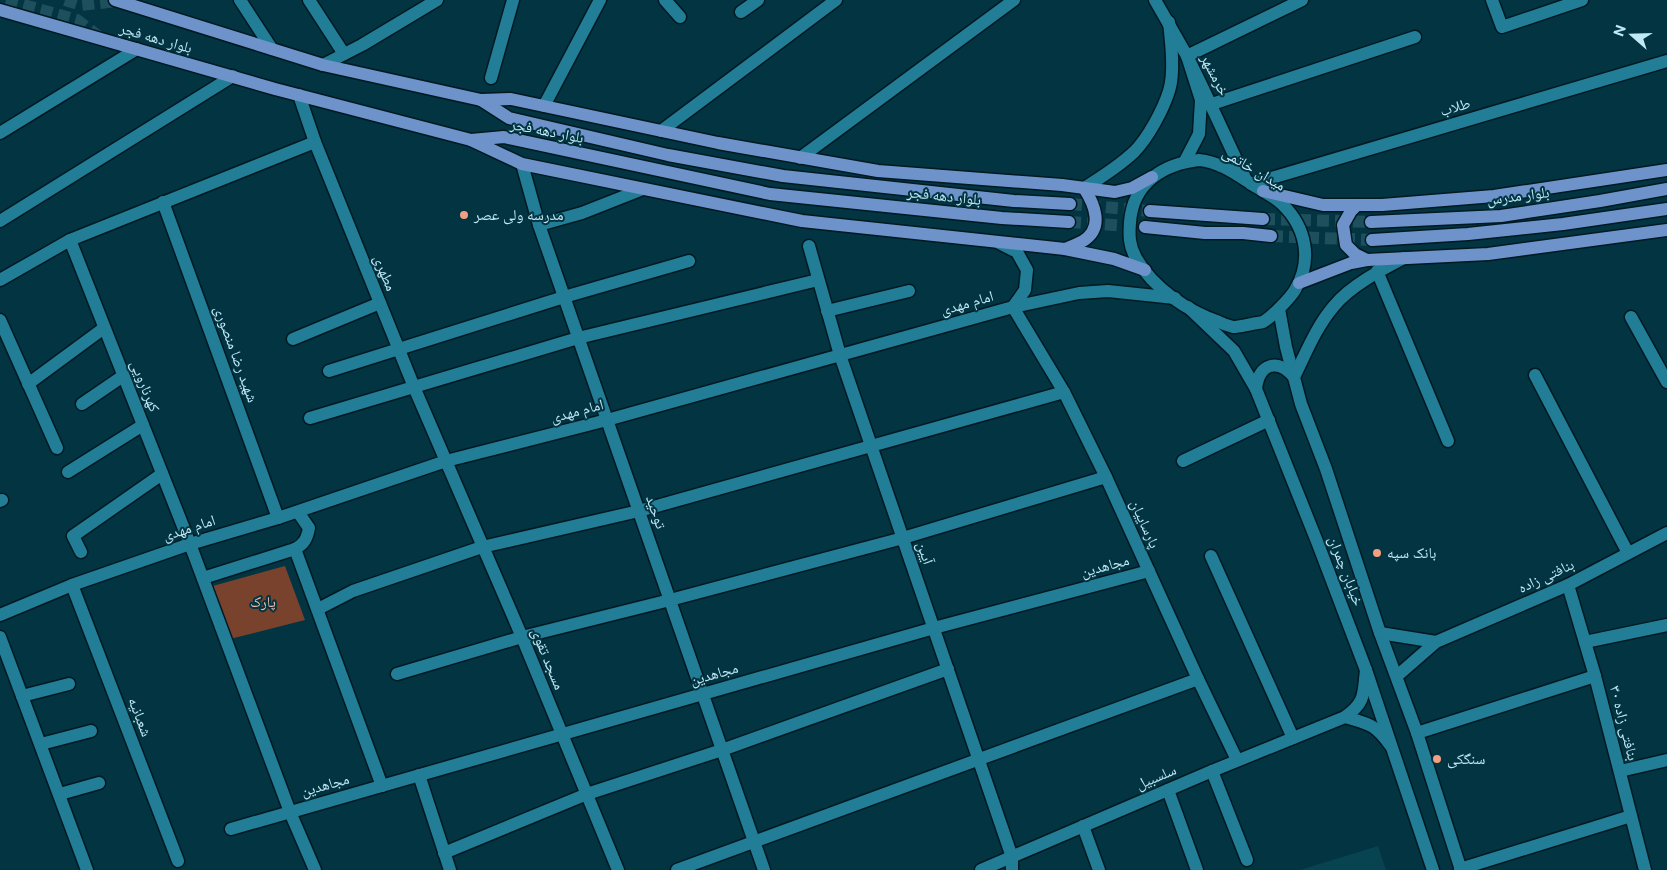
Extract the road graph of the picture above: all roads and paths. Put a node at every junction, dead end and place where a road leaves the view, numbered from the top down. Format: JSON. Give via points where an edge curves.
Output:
{"nodes":[{"id":1,"x":114,"y":0,"type":"edge"},
{"id":2,"x":240,"y":0,"type":"edge"},
{"id":3,"x":309,"y":0,"type":"edge"},
{"id":4,"x":437,"y":0,"type":"edge"},
{"id":5,"x":513,"y":0,"type":"edge"},
{"id":6,"x":600,"y":0,"type":"edge"},
{"id":7,"x":665,"y":0,"type":"edge"},
{"id":8,"x":758,"y":0,"type":"edge"},
{"id":9,"x":836,"y":0,"type":"edge"},
{"id":10,"x":1014,"y":0,"type":"edge"},
{"id":11,"x":1155,"y":0,"type":"edge"},
{"id":12,"x":1302,"y":0,"type":"edge"},
{"id":13,"x":1492,"y":0,"type":"edge"},
{"id":14,"x":1582,"y":0,"type":"edge"},
{"id":15,"x":0,"y":10,"type":"edge"},
{"id":16,"x":741,"y":12,"type":"dead end"},
{"id":17,"x":680,"y":17,"type":"dead end"},
{"id":18,"x":1168,"y":22,"type":"junction"},
{"id":19,"x":1415,"y":36,"type":"dead end"},
{"id":20,"x":272,"y":49,"type":"junction"},
{"id":21,"x":137,"y":50,"type":"junction"},
{"id":22,"x":344,"y":54,"type":"junction"},
{"id":23,"x":1187,"y":56,"type":"junction"},
{"id":24,"x":1667,"y":61,"type":"edge"},
{"id":25,"x":323,"y":65,"type":"junction"},
{"id":26,"x":233,"y":76,"type":"junction"},
{"id":27,"x":491,"y":78,"type":"dead end"},
{"id":28,"x":300,"y":95,"type":"junction"},
{"id":29,"x":481,"y":100,"type":"junction"},
{"id":30,"x":1212,"y":104,"type":"junction"},
{"id":31,"x":544,"y":106,"type":"junction"},
{"id":32,"x":661,"y":131,"type":"junction"},
{"id":33,"x":0,"y":133,"type":"edge"},
{"id":34,"x":472,"y":140,"type":"junction"},
{"id":35,"x":315,"y":142,"type":"junction"},
{"id":36,"x":800,"y":158,"type":"junction"},
{"id":37,"x":1185,"y":161,"type":"junction"},
{"id":38,"x":522,"y":164,"type":"junction"},
{"id":39,"x":1667,"y":170,"type":"edge"},
{"id":40,"x":1152,"y":178,"type":"junction"},
{"id":41,"x":1253,"y":185,"type":"junction"},
{"id":42,"x":1084,"y":188,"type":"junction"},
{"id":43,"x":1667,"y":189,"type":"edge"},
{"id":44,"x":643,"y":190,"type":"junction"},
{"id":45,"x":163,"y":202,"type":"junction"},
{"id":46,"x":1070,"y":204,"type":"tunnel mouth"},
{"id":47,"x":1357,"y":205,"type":"junction"},
{"id":48,"x":1667,"y":209,"type":"edge"},
{"id":49,"x":1150,"y":211,"type":"tunnel mouth"},
{"id":50,"x":1263,"y":219,"type":"tunnel mouth"},
{"id":51,"x":0,"y":221,"type":"edge"},
{"id":52,"x":1069,"y":222,"type":"tunnel mouth"},
{"id":53,"x":1371,"y":222,"type":"tunnel mouth"},
{"id":54,"x":539,"y":225,"type":"junction"},
{"id":55,"x":1145,"y":227,"type":"tunnel mouth"},
{"id":56,"x":1667,"y":230,"type":"edge"},
{"id":57,"x":1271,"y":236,"type":"tunnel mouth"},
{"id":58,"x":70,"y":240,"type":"junction"},
{"id":59,"x":1372,"y":240,"type":"tunnel mouth"},
{"id":60,"x":999,"y":243,"type":"junction"},
{"id":61,"x":809,"y":246,"type":"dead end"},
{"id":62,"x":1064,"y":250,"type":"junction"},
{"id":63,"x":1404,"y":258,"type":"junction"},
{"id":64,"x":1367,"y":260,"type":"junction"},
{"id":65,"x":689,"y":261,"type":"dead end"},
{"id":66,"x":1145,"y":270,"type":"junction"},
{"id":67,"x":1377,"y":271,"type":"junction"},
{"id":68,"x":0,"y":280,"type":"edge"},
{"id":69,"x":818,"y":280,"type":"junction"},
{"id":70,"x":1299,"y":283,"type":"junction"},
{"id":71,"x":909,"y":290,"type":"dead end"},
{"id":72,"x":564,"y":297,"type":"junction"},
{"id":73,"x":1175,"y":298,"type":"junction"},
{"id":74,"x":380,"y":303,"type":"junction"},
{"id":75,"x":1013,"y":307,"type":"junction"},
{"id":76,"x":1188,"y":307,"type":"junction"},
{"id":77,"x":1279,"y":309,"type":"junction"},
{"id":78,"x":827,"y":311,"type":"junction"},
{"id":79,"x":1631,"y":318,"type":"dead end"},
{"id":80,"x":0,"y":320,"type":"edge"},
{"id":81,"x":104,"y":328,"type":"junction"},
{"id":82,"x":293,"y":338,"type":"dead end"},
{"id":83,"x":578,"y":338,"type":"junction"},
{"id":84,"x":398,"y":348,"type":"junction"},
{"id":85,"x":840,"y":355,"type":"junction"},
{"id":86,"x":329,"y":370,"type":"dead end"},
{"id":87,"x":1665,"y":373,"type":"edge"},
{"id":88,"x":1535,"y":375,"type":"dead end"},
{"id":89,"x":123,"y":376,"type":"junction"},
{"id":90,"x":1294,"y":377,"type":"junction"},
{"id":91,"x":28,"y":384,"type":"junction"},
{"id":92,"x":414,"y":387,"type":"junction"},
{"id":93,"x":1256,"y":389,"type":"junction"},
{"id":94,"x":1064,"y":392,"type":"junction"},
{"id":95,"x":82,"y":404,"type":"dead end"},
{"id":96,"x":310,"y":418,"type":"dead end"},
{"id":97,"x":607,"y":420,"type":"junction"},
{"id":98,"x":1269,"y":420,"type":"junction"},
{"id":99,"x":143,"y":425,"type":"junction"},
{"id":100,"x":1448,"y":441,"type":"dead end"},
{"id":101,"x":57,"y":448,"type":"dead end"},
{"id":102,"x":871,"y":448,"type":"junction"},
{"id":103,"x":446,"y":461,"type":"junction"},
{"id":104,"x":1183,"y":461,"type":"dead end"},
{"id":105,"x":68,"y":472,"type":"dead end"},
{"id":106,"x":162,"y":474,"type":"junction"},
{"id":107,"x":1106,"y":477,"type":"junction"},
{"id":108,"x":639,"y":511,"type":"junction"},
{"id":109,"x":298,"y":512,"type":"junction"},
{"id":110,"x":278,"y":518,"type":"junction"},
{"id":111,"x":1667,"y":533,"type":"edge"},
{"id":112,"x":903,"y":538,"type":"junction"},
{"id":113,"x":190,"y":544,"type":"junction"},
{"id":114,"x":482,"y":547,"type":"junction"},
{"id":115,"x":295,"y":549,"type":"junction"},
{"id":116,"x":80,"y":552,"type":"dead end"},
{"id":117,"x":1628,"y":553,"type":"junction"},
{"id":118,"x":1211,"y":556,"type":"dead end"},
{"id":119,"x":1148,"y":571,"type":"junction"},
{"id":120,"x":203,"y":578,"type":"junction"},
{"id":121,"x":72,"y":585,"type":"junction"},
{"id":122,"x":1568,"y":585,"type":"junction"},
{"id":123,"x":670,"y":600,"type":"junction"},
{"id":124,"x":318,"y":609,"type":"junction"},
{"id":125,"x":0,"y":615,"type":"edge"},
{"id":126,"x":1667,"y":625,"type":"edge"},
{"id":127,"x":934,"y":628,"type":"junction"},
{"id":128,"x":1380,"y":633,"type":"junction"},
{"id":129,"x":0,"y":637,"type":"edge"},
{"id":130,"x":522,"y":637,"type":"junction"},
{"id":131,"x":1436,"y":642,"type":"junction"},
{"id":132,"x":1585,"y":642,"type":"junction"},
{"id":133,"x":948,"y":669,"type":"junction"},
{"id":134,"x":1366,"y":670,"type":"junction"},
{"id":135,"x":396,"y":674,"type":"dead end"},
{"id":136,"x":1396,"y":676,"type":"junction"},
{"id":137,"x":1595,"y":676,"type":"junction"},
{"id":138,"x":1198,"y":679,"type":"junction"},
{"id":139,"x":69,"y":684,"type":"dead end"},
{"id":140,"x":702,"y":694,"type":"junction"},
{"id":141,"x":22,"y":696,"type":"junction"},
{"id":142,"x":1345,"y":717,"type":"junction"},
{"id":143,"x":92,"y":731,"type":"dead end"},
{"id":144,"x":1417,"y":733,"type":"junction"},
{"id":145,"x":562,"y":735,"type":"junction"},
{"id":146,"x":1292,"y":738,"type":"junction"},
{"id":147,"x":41,"y":744,"type":"junction"},
{"id":148,"x":1391,"y":748,"type":"junction"},
{"id":149,"x":722,"y":750,"type":"junction"},
{"id":150,"x":979,"y":759,"type":"junction"},
{"id":151,"x":1237,"y":760,"type":"junction"},
{"id":152,"x":1667,"y":760,"type":"edge"},
{"id":153,"x":1212,"y":771,"type":"junction"},
{"id":154,"x":1620,"y":771,"type":"junction"},
{"id":155,"x":419,"y":776,"type":"junction"},
{"id":156,"x":99,"y":783,"type":"dead end"},
{"id":157,"x":382,"y":786,"type":"junction"},
{"id":158,"x":1168,"y":790,"type":"junction"},
{"id":159,"x":60,"y":794,"type":"junction"},
{"id":160,"x":587,"y":794,"type":"junction"},
{"id":161,"x":290,"y":812,"type":"junction"},
{"id":162,"x":1631,"y":816,"type":"junction"},
{"id":163,"x":1083,"y":826,"type":"junction"},
{"id":164,"x":231,"y":829,"type":"dead end"},
{"id":165,"x":754,"y":842,"type":"junction"},
{"id":166,"x":444,"y":853,"type":"junction"},
{"id":167,"x":1012,"y":857,"type":"junction"},
{"id":168,"x":1247,"y":860,"type":"dead end"},
{"id":169,"x":178,"y":861,"type":"dead end"},
{"id":170,"x":1460,"y":869,"type":"edge"},
{"id":171,"x":87,"y":870,"type":"edge"},
{"id":172,"x":315,"y":870,"type":"edge"},
{"id":173,"x":450,"y":870,"type":"edge"},
{"id":174,"x":618,"y":870,"type":"edge"},
{"id":175,"x":677,"y":870,"type":"edge"},
{"id":176,"x":764,"y":870,"type":"edge"},
{"id":177,"x":980,"y":870,"type":"edge"},
{"id":178,"x":1012,"y":870,"type":"edge"},
{"id":179,"x":1099,"y":870,"type":"edge"},
{"id":180,"x":1197,"y":870,"type":"edge"},
{"id":181,"x":1433,"y":870,"type":"edge"},
{"id":182,"x":1645,"y":870,"type":"edge"}],
"edges":[{"from":1,"to":20,"type":"main road","name":"بلوار دهه فجر"},
{"from":2,"to":20,"type":"street"},
{"from":3,"to":22,"type":"street"},
{"from":4,"to":22,"type":"street"},
{"from":5,"to":27,"type":"street"},
{"from":6,"to":31,"type":"street"},
{"from":7,"to":17,"type":"street"},
{"from":8,"to":16,"type":"street"},
{"from":9,"to":32,"type":"street"},
{"from":10,"to":36,"type":"street"},
{"from":11,"to":18,"type":"street"},
{"from":12,"to":23,"type":"street"},
{"from":13,"to":14,"type":"street","via":[[1502,27]]},
{"from":15,"to":21,"type":"main road","name":"بلوار دهه فجر"},
{"from":18,"to":23,"type":"street"},
{"from":18,"to":42,"type":"street","via":[[1172,53],[1170,90],[1155,122],[1136,150]]},
{"from":19,"to":30,"type":"street"},
{"from":20,"to":25,"type":"main road","name":"بلوار دهه فجر"},
{"from":21,"to":26,"type":"main road","name":"بلوار دهه فجر"},
{"from":21,"to":33,"type":"street"},
{"from":22,"to":25,"type":"street"},
{"from":23,"to":30,"type":"street","name":"خرمشهر"},
{"from":23,"to":37,"type":"street","name":"خرمشهر","via":[[1201,100],[1199,134]]},
{"from":24,"to":41,"type":"street","name":"طلاب"},
{"from":25,"to":29,"type":"main road","name":"بلوار دهه فجر"},
{"from":26,"to":28,"type":"main road","name":"بلوار دهه فجر"},
{"from":26,"to":51,"type":"street"},
{"from":28,"to":34,"type":"main road","name":"بلوار دهه فجر"},
{"from":28,"to":35,"type":"street","name":"مطهری"},
{"from":29,"to":31,"type":"main road","via":[[511,99]]},
{"from":29,"to":46,"type":"main road","name":"بلوار دهه فجر","via":[[509,118],[668,155],[783,176]]},
{"from":30,"to":41,"type":"street","name":"خرمشهر","via":[[1230,147]]},
{"from":31,"to":32,"type":"main road"},
{"from":32,"to":36,"type":"main road"},
{"from":34,"to":38,"type":"main road"},
{"from":34,"to":52,"type":"main road","name":"بلوار دهه فجر","via":[[504,137],[770,194]]},
{"from":35,"to":45,"type":"street"},
{"from":35,"to":74,"type":"street","name":"مطهری"},
{"from":36,"to":42,"type":"main road","via":[[878,171]]},
{"from":37,"to":40,"type":"street","name":"میدان خاتمی","via":[[1169,166]]},
{"from":37,"to":41,"type":"street","name":"میدان خاتمی","via":[[1213,161]]},
{"from":38,"to":44,"type":"main road"},
{"from":38,"to":54,"type":"street","name":"توحید"},
{"from":39,"to":47,"type":"main road","via":[[1494,196]]},
{"from":40,"to":42,"type":"main road","via":[[1115,192]]},
{"from":40,"to":66,"type":"street","name":"میدان خاتمی","via":[[1140,189],[1130,212],[1128,239]]},
{"from":41,"to":47,"type":"main road","via":[[1323,205]]},
{"from":41,"to":70,"type":"street","name":"میدان خاتمی","via":[[1282,204],[1299,225],[1306,263]]},
{"from":42,"to":62,"type":"main road","via":[[1093,201],[1097,216],[1092,233]]},
{"from":43,"to":53,"type":"main road","name":"بلوار مدرس","via":[[1501,216]]},
{"from":44,"to":54,"type":"street"},
{"from":44,"to":60,"type":"main road","via":[[802,221]]},
{"from":45,"to":58,"type":"street"},
{"from":45,"to":110,"type":"street","name":"شهید رضا منصوری"},
{"from":47,"to":64,"type":"main road","via":[[1343,225],[1346,244]]},
{"from":48,"to":59,"type":"main road","via":[[1468,234]]},
{"from":49,"to":50,"type":"main road"},
{"from":54,"to":72,"type":"street","name":"توحید"},
{"from":55,"to":57,"type":"main road"},
{"from":56,"to":63,"type":"main road","via":[[1488,254]]},
{"from":58,"to":68,"type":"street"},
{"from":58,"to":81,"type":"street","name":"کهرنارویی"},
{"from":60,"to":62,"type":"main road"},
{"from":60,"to":75,"type":"street","via":[[1017,252],[1027,270],[1025,290]]},
{"from":61,"to":69,"type":"street","name":"آیین"},
{"from":62,"to":66,"type":"main road","via":[[1114,259]]},
{"from":63,"to":64,"type":"main road"},
{"from":63,"to":67,"type":"street"},
{"from":64,"to":70,"type":"main road"},
{"from":65,"to":72,"type":"street"},
{"from":66,"to":73,"type":"street","name":"میدان خاتمی","via":[[1155,283]]},
{"from":67,"to":90,"type":"street","via":[[1334,305],[1314,334]]},
{"from":67,"to":100,"type":"street"},
{"from":69,"to":78,"type":"street","name":"آیین"},
{"from":69,"to":83,"type":"street"},
{"from":70,"to":77,"type":"street","name":"میدان خاتمی"},
{"from":71,"to":78,"type":"street"},
{"from":72,"to":83,"type":"street","name":"توحید"},
{"from":72,"to":84,"type":"street"},
{"from":73,"to":75,"type":"street","name":"امام مهدی","via":[[1136,293],[1079,293]]},
{"from":73,"to":76,"type":"street","name":"میدان خاتمی"},
{"from":74,"to":82,"type":"street"},
{"from":74,"to":84,"type":"street","name":"مطهری"},
{"from":75,"to":85,"type":"street","name":"امام مهدی"},
{"from":75,"to":94,"type":"street","name":"پارساییان"},
{"from":76,"to":77,"type":"street","name":"میدان خاتمی","via":[[1232,327],[1263,322]]},
{"from":76,"to":93,"type":"street","name":"خیابان چمران","via":[[1234,351]]},
{"from":77,"to":90,"type":"street","name":"خیابان چمران"},
{"from":78,"to":85,"type":"street","name":"آیین"},
{"from":79,"to":87,"type":"street"},
{"from":80,"to":91,"type":"street"},
{"from":81,"to":89,"type":"street","name":"کهرنارویی"},
{"from":81,"to":91,"type":"street"},
{"from":83,"to":92,"type":"street"},
{"from":83,"to":97,"type":"street","name":"توحید"},
{"from":84,"to":86,"type":"street"},
{"from":84,"to":92,"type":"street","name":"مطهری"},
{"from":85,"to":97,"type":"street","name":"امام مهدی"},
{"from":85,"to":102,"type":"street","name":"آیین"},
{"from":88,"to":117,"type":"street"},
{"from":89,"to":95,"type":"street"},
{"from":89,"to":99,"type":"street","name":"کهرنارویی"},
{"from":90,"to":93,"type":"street","via":[[1287,369],[1276,365],[1265,369],[1258,378]]},
{"from":90,"to":128,"type":"street","name":"خیابان چمران"},
{"from":91,"to":101,"type":"street"},
{"from":92,"to":96,"type":"street"},
{"from":92,"to":103,"type":"street","name":"مطهری"},
{"from":93,"to":98,"type":"street","name":"خیابان چمران"},
{"from":94,"to":102,"type":"street"},
{"from":94,"to":107,"type":"street","name":"پارساییان"},
{"from":97,"to":103,"type":"street","name":"امام مهدی"},
{"from":97,"to":108,"type":"street","name":"توحید"},
{"from":98,"to":104,"type":"street"},
{"from":98,"to":134,"type":"street","name":"خیابان چمران"},
{"from":99,"to":105,"type":"street"},
{"from":99,"to":106,"type":"street","name":"کهرنارویی"},
{"from":102,"to":108,"type":"street"},
{"from":102,"to":112,"type":"street","name":"آیین"},
{"from":103,"to":109,"type":"street","name":"امام مهدی"},
{"from":103,"to":114,"type":"street","name":"مسجد تقوی"},
{"from":106,"to":113,"type":"street","name":"کهرنارویی"},
{"from":106,"to":116,"type":"street","via":[[73,536]]},
{"from":107,"to":112,"type":"street"},
{"from":107,"to":119,"type":"street","name":"پارساییان"},
{"from":108,"to":114,"type":"street"},
{"from":108,"to":123,"type":"street","name":"توحید"},
{"from":109,"to":110,"type":"street","name":"امام مهدی"},
{"from":109,"to":115,"type":"street","via":[[309,528],[308,536]]},
{"from":110,"to":113,"type":"street","name":"امام مهدی"},
{"from":111,"to":117,"type":"street","name":"بنافتی زاده"},
{"from":112,"to":123,"type":"street"},
{"from":112,"to":127,"type":"street","name":"آیین"},
{"from":113,"to":120,"type":"street","name":"کهرنارویی"},
{"from":113,"to":121,"type":"street","name":"امام مهدی"},
{"from":114,"to":124,"type":"street","via":[[353,591]]},
{"from":114,"to":130,"type":"street","name":"مسجد تقوی"},
{"from":115,"to":120,"type":"street"},
{"from":115,"to":124,"type":"street"},
{"from":117,"to":122,"type":"street","name":"بنافتی زاده"},
{"from":118,"to":146,"type":"street"},
{"from":119,"to":127,"type":"street","name":"مجاهدین"},
{"from":119,"to":138,"type":"street","name":"پارساییان"},
{"from":120,"to":161,"type":"street","name":"کهرنارویی"},
{"from":121,"to":125,"type":"street","name":"امام مهدی"},
{"from":121,"to":169,"type":"street","name":"شعبانیه"},
{"from":122,"to":131,"type":"street","name":"بنافتی زاده"},
{"from":122,"to":132,"type":"street","name":"بنافتی زاده ۳۰"},
{"from":123,"to":130,"type":"street"},
{"from":123,"to":140,"type":"street","name":"توحید"},
{"from":124,"to":157,"type":"street"},
{"from":126,"to":132,"type":"street"},
{"from":127,"to":133,"type":"street","name":"آیین"},
{"from":127,"to":140,"type":"street","name":"مجاهدین"},
{"from":128,"to":131,"type":"street"},
{"from":128,"to":136,"type":"street","name":"خیابان چمران"},
{"from":129,"to":141,"type":"street"},
{"from":130,"to":135,"type":"street"},
{"from":130,"to":145,"type":"street","name":"مسجد تقوی"},
{"from":131,"to":136,"type":"street","name":"بنافتی زاده"},
{"from":132,"to":137,"type":"street","name":"بنافتی زاده ۳۰"},
{"from":133,"to":149,"type":"street"},
{"from":133,"to":150,"type":"street","name":"آیین"},
{"from":134,"to":142,"type":"street","name":"سلسبیل","via":[[1363,697],[1357,708]]},
{"from":134,"to":148,"type":"street","name":"خیابان چمران"},
{"from":136,"to":144,"type":"street","name":"خیابان چمران"},
{"from":137,"to":144,"type":"street"},
{"from":137,"to":154,"type":"street","name":"بنافتی زاده ۳۰"},
{"from":138,"to":150,"type":"street"},
{"from":138,"to":151,"type":"street","name":"پارساییان"},
{"from":139,"to":141,"type":"street"},
{"from":140,"to":145,"type":"street","name":"مجاهدین"},
{"from":140,"to":149,"type":"street","name":"توحید"},
{"from":141,"to":147,"type":"street"},
{"from":142,"to":146,"type":"street","name":"سلسبیل"},
{"from":142,"to":148,"type":"street","via":[[1380,731]]},
{"from":143,"to":147,"type":"street"},
{"from":144,"to":170,"type":"street","name":"خیابان چمران"},
{"from":145,"to":155,"type":"street","name":"مجاهدین"},
{"from":145,"to":160,"type":"street","name":"مسجد تقوی"},
{"from":146,"to":151,"type":"street","name":"سلسبیل"},
{"from":147,"to":159,"type":"street"},
{"from":148,"to":181,"type":"street","name":"خیابان چمران"},
{"from":149,"to":160,"type":"street"},
{"from":149,"to":165,"type":"street","name":"توحید"},
{"from":150,"to":165,"type":"street"},
{"from":150,"to":167,"type":"street","name":"آیین"},
{"from":151,"to":153,"type":"street","name":"سلسبیل"},
{"from":152,"to":154,"type":"street"},
{"from":153,"to":158,"type":"street","name":"سلسبیل"},
{"from":153,"to":168,"type":"street"},
{"from":154,"to":162,"type":"street","name":"بنافتی زاده ۳۰"},
{"from":155,"to":157,"type":"street","name":"مجاهدین"},
{"from":155,"to":166,"type":"street"},
{"from":156,"to":159,"type":"street"},
{"from":157,"to":161,"type":"street","name":"مجاهدین"},
{"from":158,"to":163,"type":"street","name":"سلسبیل"},
{"from":158,"to":180,"type":"street"},
{"from":159,"to":171,"type":"street"},
{"from":160,"to":166,"type":"street"},
{"from":160,"to":174,"type":"street","name":"مسجد تقوی"},
{"from":161,"to":164,"type":"street","name":"مجاهدین"},
{"from":161,"to":172,"type":"street","name":"کهرنارویی"},
{"from":162,"to":170,"type":"street"},
{"from":162,"to":182,"type":"street","name":"بنافتی زاده ۳۰"},
{"from":163,"to":167,"type":"street","name":"سلسبیل"},
{"from":163,"to":179,"type":"street"},
{"from":165,"to":175,"type":"street"},
{"from":165,"to":176,"type":"street","name":"توحید"},
{"from":166,"to":173,"type":"street"},
{"from":167,"to":177,"type":"street","name":"سلسبیل"},
{"from":167,"to":178,"type":"street","name":"آیین"}]}
